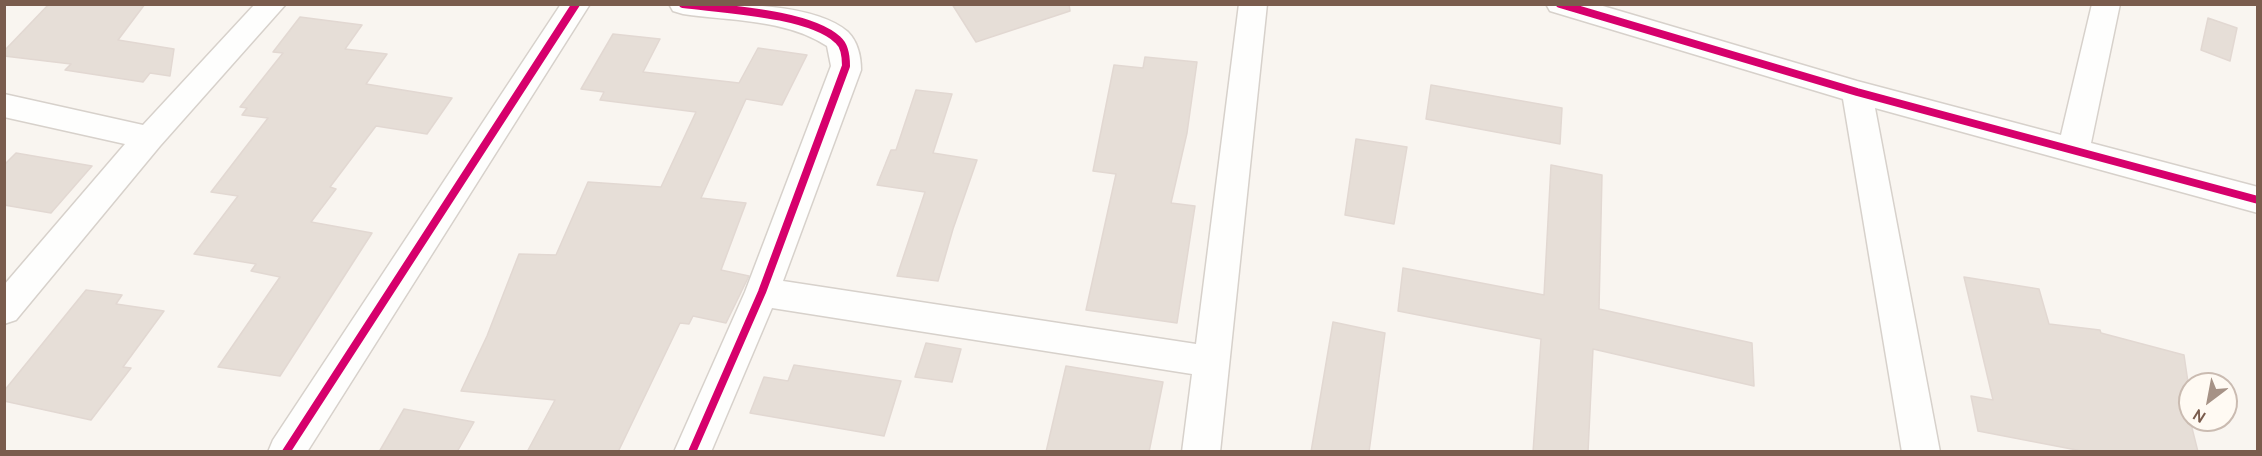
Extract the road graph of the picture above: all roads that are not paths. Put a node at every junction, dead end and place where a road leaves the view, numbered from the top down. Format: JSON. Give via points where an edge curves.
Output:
{"nodes":[{"id":1,"x":272,"y":4,"type":"edge"},
{"id":2,"x":576,"y":4,"type":"edge"},
{"id":3,"x":683,"y":4,"type":"edge"},
{"id":4,"x":1253,"y":4,"type":"edge"},
{"id":5,"x":1560,"y":4,"type":"edge"},
{"id":6,"x":2106,"y":4,"type":"edge"},
{"id":7,"x":1857,"y":92,"type":"junction"},
{"id":8,"x":4,"y":105,"type":"edge"},
{"id":9,"x":149,"y":138,"type":"junction"},
{"id":10,"x":2073,"y":152,"type":"junction"},
{"id":11,"x":2258,"y":200,"type":"edge"},
{"id":12,"x":762,"y":292,"type":"junction"},
{"id":13,"x":4,"y":310,"type":"edge"},
{"id":14,"x":1212,"y":362,"type":"junction"},
{"id":15,"x":286,"y":452,"type":"edge"},
{"id":16,"x":692,"y":452,"type":"edge"},
{"id":17,"x":1201,"y":452,"type":"edge"},
{"id":18,"x":1921,"y":452,"type":"edge"}],
"edges":[{"from":1,"to":9,"type":"street"},
{"from":2,"to":15,"type":"street"},
{"from":3,"to":12,"type":"street","via":[[798,21],[838,40],[846,54],[846,70]]},
{"from":4,"to":14,"type":"street"},
{"from":5,"to":7,"type":"street"},
{"from":6,"to":10,"type":"street"},
{"from":7,"to":10,"type":"street"},
{"from":7,"to":18,"type":"street"},
{"from":8,"to":9,"type":"street"},
{"from":9,"to":13,"type":"street"},
{"from":10,"to":11,"type":"street"},
{"from":12,"to":14,"type":"street"},
{"from":12,"to":16,"type":"street"},
{"from":14,"to":17,"type":"street"}]}
